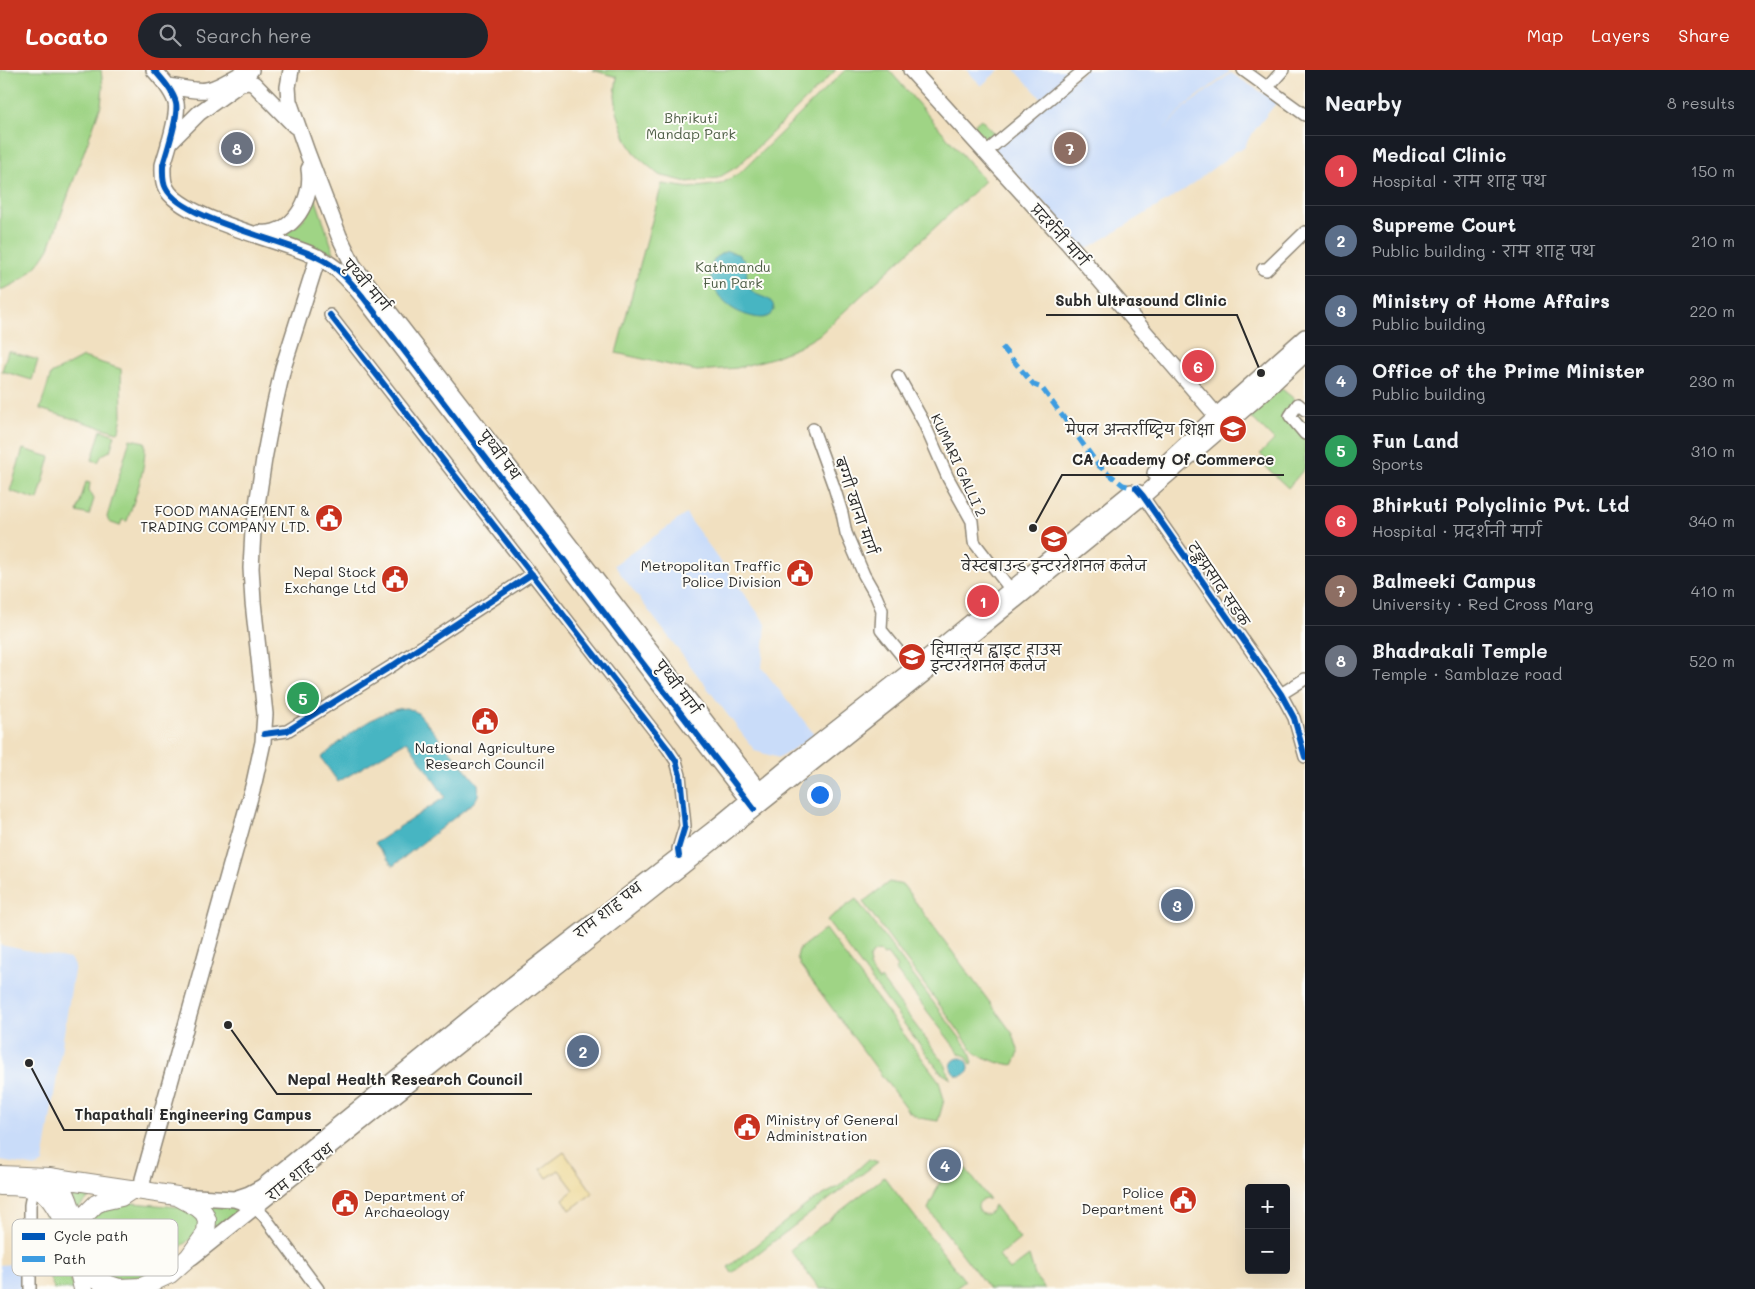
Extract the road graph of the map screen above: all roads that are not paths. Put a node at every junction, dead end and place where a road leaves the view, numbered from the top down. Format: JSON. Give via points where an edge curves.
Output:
{"nodes":[{"id":1,"x":154,"y":70,"type":"edge"},
{"id":2,"x":250,"y":70,"type":"edge"},
{"id":3,"x":291,"y":70,"type":"edge"},
{"id":4,"x":911,"y":70,"type":"edge"},
{"id":5,"x":1084,"y":70,"type":"edge"},
{"id":6,"x":1243,"y":70,"type":"edge"},
{"id":7,"x":1283,"y":70,"type":"edge"},
{"id":8,"x":167,"y":86,"type":"junction"},
{"id":9,"x":1267,"y":88,"type":"junction"},
{"id":10,"x":1305,"y":115,"type":"edge"},
{"id":11,"x":298,"y":129,"type":"junction"},
{"id":12,"x":169,"y":143,"type":"junction"},
{"id":13,"x":306,"y":152,"type":"junction"},
{"id":14,"x":986,"y":152,"type":"junction"},
{"id":15,"x":248,"y":232,"type":"junction"},
{"id":16,"x":1305,"y":232,"type":"edge"},
{"id":17,"x":318,"y":257,"type":"junction"},
{"id":18,"x":1263,"y":269,"type":"dead end"},
{"id":19,"x":330,"y":315,"type":"dead end"},
{"id":20,"x":397,"y":332,"type":"junction"},
{"id":21,"x":1305,"y":337,"type":"edge"},
{"id":22,"x":1305,"y":354,"type":"edge"},
{"id":23,"x":898,"y":376,"type":"dead end"},
{"id":24,"x":1305,"y":410,"type":"edge"},
{"id":25,"x":1220,"y":420,"type":"junction"},
{"id":26,"x":813,"y":430,"type":"dead end"},
{"id":27,"x":1305,"y":434,"type":"edge"},
{"id":28,"x":1140,"y":492,"type":"junction"},
{"id":29,"x":534,"y":577,"type":"junction"},
{"id":30,"x":1011,"y":590,"type":"junction"},
{"id":31,"x":912,"y":668,"type":"junction"},
{"id":32,"x":1305,"y":679,"type":"edge"},
{"id":33,"x":1281,"y":694,"type":"junction"},
{"id":34,"x":1305,"y":723,"type":"edge"},
{"id":35,"x":264,"y":738,"type":"junction"},
{"id":36,"x":1305,"y":756,"type":"edge"},
{"id":37,"x":757,"y":800,"type":"junction"},
{"id":38,"x":679,"y":856,"type":"junction"},
{"id":39,"x":0,"y":1175,"type":"edge"},
{"id":40,"x":49,"y":1177,"type":"junction"},
{"id":41,"x":0,"y":1186,"type":"edge"},
{"id":42,"x":33,"y":1189,"type":"junction"},
{"id":43,"x":138,"y":1190,"type":"junction"},
{"id":44,"x":177,"y":1196,"type":"junction"},
{"id":45,"x":234,"y":1199,"type":"junction"},
{"id":46,"x":250,"y":1213,"type":"junction"},
{"id":47,"x":30,"y":1219,"type":"edge"},
{"id":48,"x":60,"y":1219,"type":"edge"},
{"id":49,"x":76,"y":1219,"type":"edge"},
{"id":50,"x":83,"y":1219,"type":"edge"},
{"id":51,"x":178,"y":1267,"type":"edge"},
{"id":52,"x":178,"y":1268,"type":"edge"},
{"id":53,"x":30,"y":1276,"type":"edge"},
{"id":54,"x":81,"y":1276,"type":"edge"},
{"id":55,"x":93,"y":1276,"type":"edge"},
{"id":56,"x":165,"y":1276,"type":"edge"},
{"id":57,"x":169,"y":1276,"type":"edge"},
{"id":58,"x":30,"y":1289,"type":"edge"},
{"id":59,"x":84,"y":1289,"type":"edge"},
{"id":60,"x":154,"y":1289,"type":"edge"},
{"id":61,"x":318,"y":1289,"type":"edge"}],
"edges":[{"from":1,"to":8,"type":"main road"},
{"from":2,"to":8,"type":"main road","via":[[205,90]]},
{"from":3,"to":11,"type":"main road","via":[[289,101]]},
{"from":4,"to":14,"type":"main road","name":"प्रदर्शनी मार्ग"},
{"from":5,"to":14,"type":"street"},
{"from":6,"to":9,"type":"street"},
{"from":7,"to":9,"type":"street"},
{"from":8,"to":12,"type":"main road","via":[[176,103]]},
{"from":9,"to":10,"type":"street"},
{"from":11,"to":12,"type":"main road","via":[[249,82],[241,83],[199,113]]},
{"from":11,"to":13,"type":"main road"},
{"from":12,"to":15,"type":"main road","via":[[163,173],[166,188],[174,199],[200,215]]},
{"from":13,"to":15,"type":"main road","via":[[311,178],[302,209],[278,231],[268,234]]},
{"from":13,"to":20,"type":"main road","via":[[339,236]]},
{"from":14,"to":25,"type":"main road","name":"प्रदर्शनी मार्ग"},
{"from":15,"to":17,"type":"main road","name":"पृथ्वी मार्ग"},
{"from":16,"to":18,"type":"street","via":[[1266,270]]},
{"from":17,"to":20,"type":"main road","name":"पृथ्वी मार्ग","via":[[342,272]]},
{"from":17,"to":35,"type":"main road","via":[[274,407],[253,531],[251,568],[264,699]]},
{"from":19,"to":29,"type":"street"},
{"from":20,"to":37,"type":"main road","name":"पृथ्वी मार्ग"},
{"from":21,"to":25,"type":"main road"},
{"from":22,"to":25,"type":"main road"},
{"from":23,"to":30,"type":"street","name":"KUMARI GALLI 2","via":[[972,521],[974,542]]},
{"from":24,"to":27,"type":"street","via":[[1298,404],[1290,416]]},
{"from":25,"to":28,"type":"main road","name":"राम शाह पथ"},
{"from":26,"to":31,"type":"street","name":"बग्गी खाना मार्ग","via":[[846,533],[882,610],[881,630]]},
{"from":28,"to":30,"type":"main road","name":"राम शाह पथ"},
{"from":28,"to":33,"type":"street","name":"टङ्कप्रसाद सडक"},
{"from":28,"to":37,"type":"main road","name":"राम शाह पथ","via":[[944,658]]},
{"from":29,"to":35,"type":"street","via":[[287,731]]},
{"from":29,"to":38,"type":"street","via":[[676,761],[685,826]]},
{"from":30,"to":31,"type":"main road","name":"राम शाह पथ"},
{"from":31,"to":37,"type":"main road","name":"राम शाह पथ"},
{"from":32,"to":33,"type":"street"},
{"from":33,"to":34,"type":"street","name":"टङ्कप्रसाद सडक"},
{"from":33,"to":36,"type":"street","name":"टङ्कप्रसाद सडक","via":[[1296,724]]},
{"from":35,"to":43,"type":"main road"},
{"from":37,"to":38,"type":"main road","name":"राम शाह पथ"},
{"from":37,"to":46,"type":"main road","name":"राम शाह पथ"},
{"from":38,"to":45,"type":"main road","name":"राम शाह पथ","via":[[477,1012],[262,1187]]},
{"from":39,"to":40,"type":"highway"},
{"from":40,"to":43,"type":"highway"},
{"from":40,"to":49,"type":"highway","via":[[66,1194]]},
{"from":41,"to":42,"type":"highway"},
{"from":42,"to":47,"type":"street"},
{"from":42,"to":48,"type":"highway","via":[[44,1193]]},
{"from":43,"to":44,"type":"highway"},
{"from":43,"to":50,"type":"highway","via":[[103,1200]]},
{"from":44,"to":45,"type":"main road"},
{"from":44,"to":51,"type":"highway","via":[[197,1206],[204,1213],[208,1225],[199,1245]]},
{"from":45,"to":46,"type":"main road","name":"राम शाह पथ"},
{"from":46,"to":52,"type":"main road"},
{"from":46,"to":61,"type":"street","via":[[264,1216]]},
{"from":53,"to":58,"type":"street"},
{"from":54,"to":59,"type":"highway"},
{"from":55,"to":56,"type":"highway","via":[[119,1288],[142,1287]]},
{"from":57,"to":60,"type":"highway"}]}
